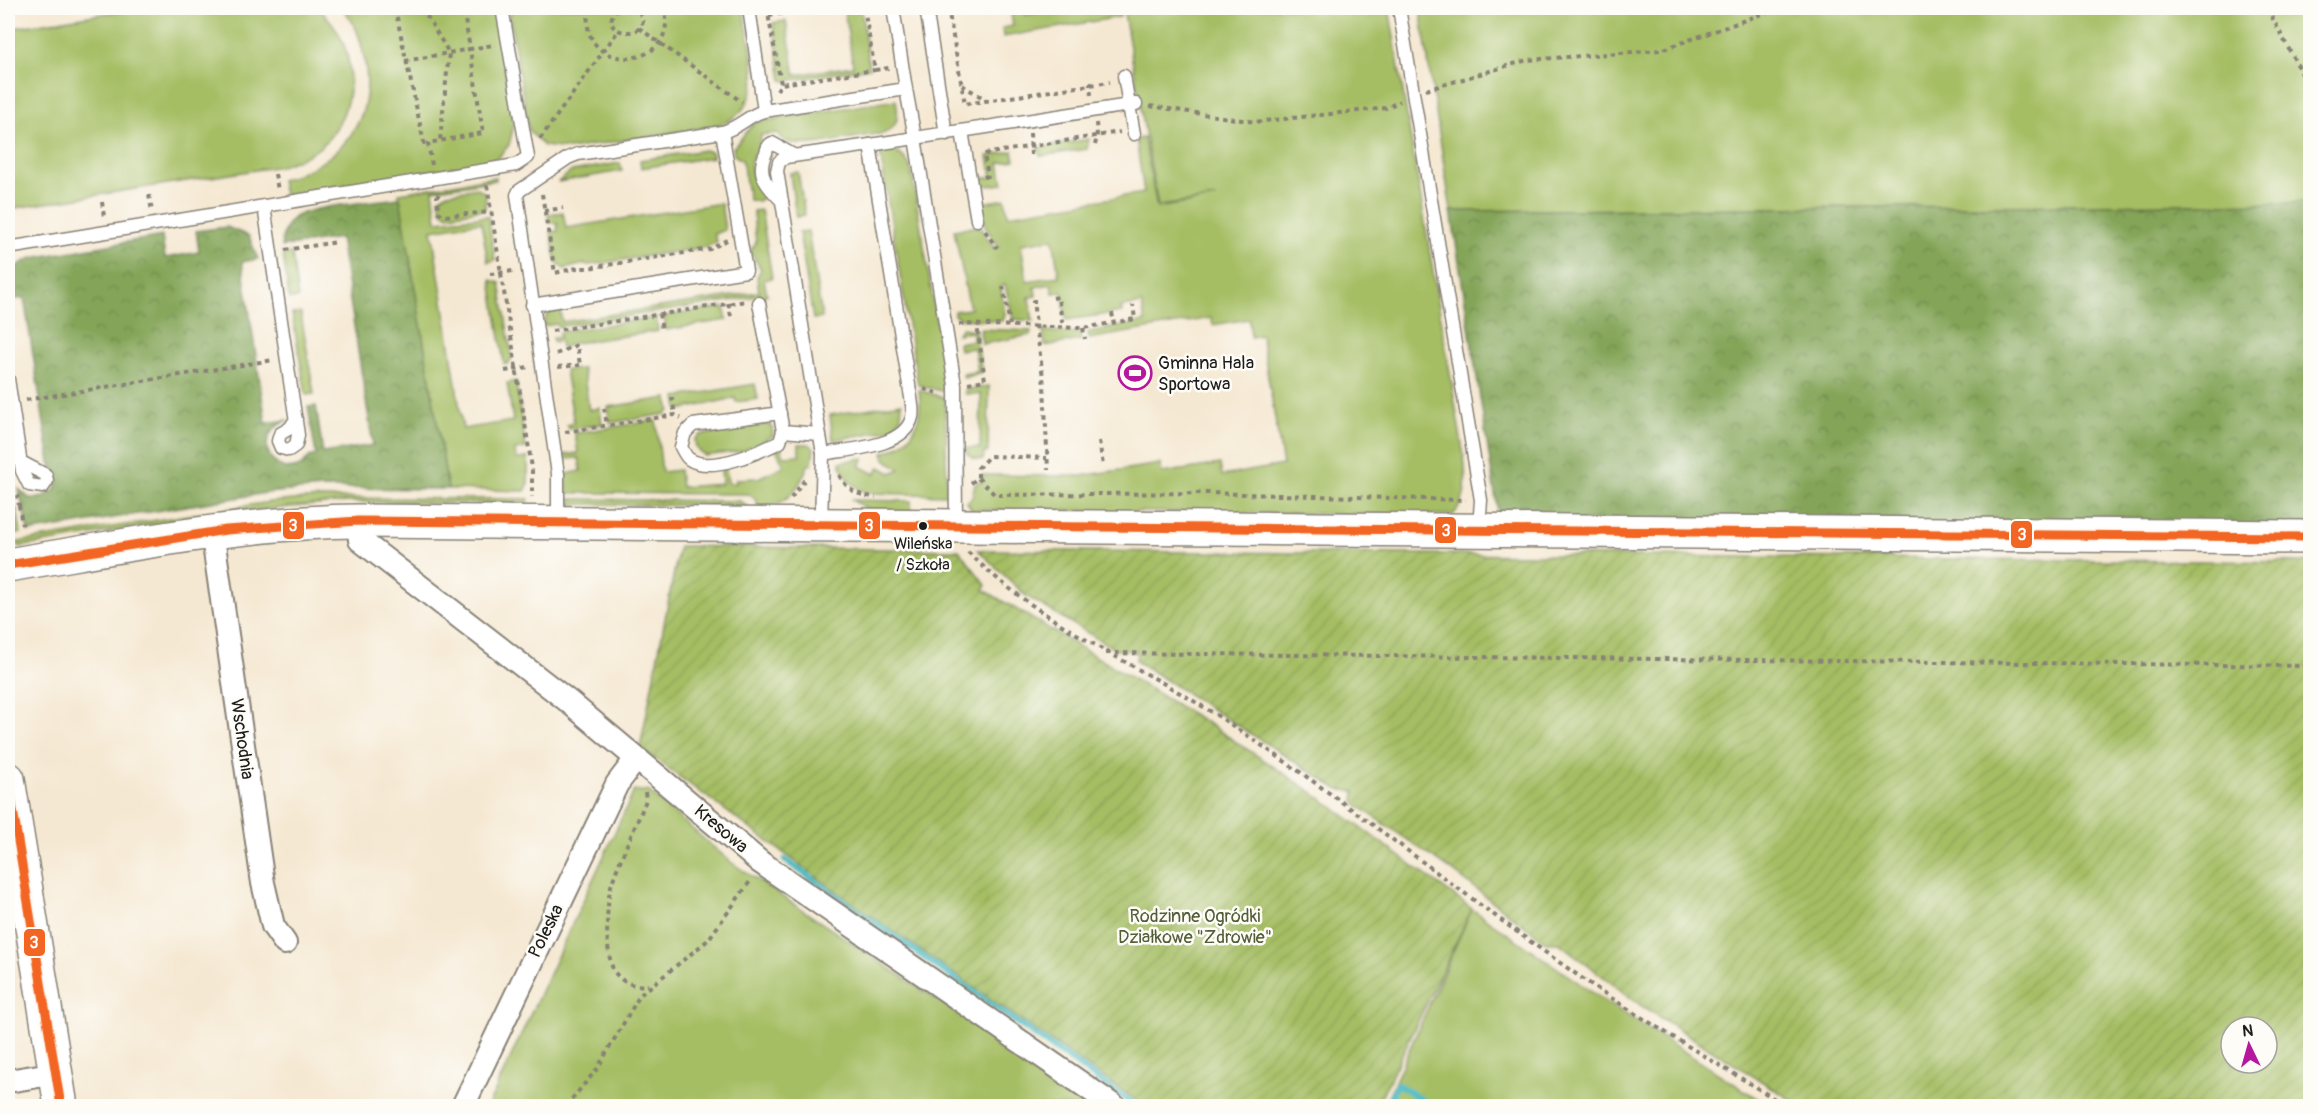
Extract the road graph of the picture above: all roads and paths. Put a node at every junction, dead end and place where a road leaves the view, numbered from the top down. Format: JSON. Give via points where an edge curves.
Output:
{"nodes":[{"id":1,"x":395,"y":8,"type":"edge"},
{"id":2,"x":422,"y":8,"type":"edge"},
{"id":3,"x":463,"y":8,"type":"edge"},
{"id":4,"x":502,"y":8,"type":"edge"},
{"id":5,"x":589,"y":8,"type":"edge"},
{"id":6,"x":609,"y":8,"type":"edge"},
{"id":7,"x":636,"y":8,"type":"edge"},
{"id":8,"x":664,"y":8,"type":"edge"},
{"id":9,"x":749,"y":8,"type":"edge"},
{"id":10,"x":767,"y":8,"type":"edge"},
{"id":11,"x":864,"y":8,"type":"edge"},
{"id":12,"x":893,"y":8,"type":"edge"},
{"id":13,"x":926,"y":8,"type":"edge"},
{"id":14,"x":1399,"y":8,"type":"edge"},
{"id":15,"x":1779,"y":8,"type":"edge"},
{"id":16,"x":2267,"y":8,"type":"edge"},
{"id":17,"x":616,"y":9,"type":"edge"},
{"id":18,"x":785,"y":14,"type":"dead end"},
{"id":19,"x":769,"y":16,"type":"junction"},
{"id":20,"x":639,"y":28,"type":"junction"},
{"id":21,"x":618,"y":31,"type":"junction"},
{"id":22,"x":659,"y":42,"type":"junction"},
{"id":23,"x":508,"y":43,"type":"junction"},
{"id":24,"x":470,"y":49,"type":"junction"},
{"id":25,"x":604,"y":52,"type":"junction"},
{"id":26,"x":449,"y":53,"type":"junction"},
{"id":27,"x":405,"y":61,"type":"junction"},
{"id":28,"x":902,"y":66,"type":"junction"},
{"id":29,"x":875,"y":69,"type":"junction"},
{"id":30,"x":1124,"y":76,"type":"dead end"},
{"id":31,"x":780,"y":84,"type":"junction"},
{"id":32,"x":962,"y":85,"type":"dead end"},
{"id":33,"x":2310,"y":89,"type":"edge"},
{"id":34,"x":906,"y":90,"type":"junction"},
{"id":35,"x":1414,"y":93,"type":"junction"},
{"id":36,"x":988,"y":101,"type":"dead end"},
{"id":37,"x":741,"y":102,"type":"dead end"},
{"id":38,"x":1132,"y":104,"type":"junction"},
{"id":39,"x":764,"y":111,"type":"junction"},
{"id":40,"x":962,"y":131,"type":"junction"},
{"id":41,"x":722,"y":132,"type":"junction"},
{"id":42,"x":946,"y":134,"type":"junction"},
{"id":43,"x":1134,"y":134,"type":"dead end"},
{"id":44,"x":915,"y":138,"type":"junction"},
{"id":45,"x":440,"y":140,"type":"junction"},
{"id":46,"x":428,"y":143,"type":"junction"},
{"id":47,"x":870,"y":145,"type":"junction"},
{"id":48,"x":793,"y":155,"type":"junction"},
{"id":49,"x":528,"y":157,"type":"junction"},
{"id":50,"x":538,"y":177,"type":"junction"},
{"id":51,"x":434,"y":178,"type":"junction"},
{"id":52,"x":497,"y":183,"type":"dead end"},
{"id":53,"x":487,"y":185,"type":"junction"},
{"id":54,"x":476,"y":186,"type":"dead end"},
{"id":55,"x":444,"y":191,"type":"dead end"},
{"id":56,"x":782,"y":202,"type":"junction"},
{"id":57,"x":264,"y":206,"type":"junction"},
{"id":58,"x":563,"y":208,"type":"dead end"},
{"id":59,"x":544,"y":211,"type":"junction"},
{"id":60,"x":491,"y":212,"type":"junction"},
{"id":61,"x":977,"y":220,"type":"dead end"},
{"id":62,"x":730,"y":239,"type":"dead end"},
{"id":63,"x":8,"y":248,"type":"edge"},
{"id":64,"x":527,"y":269,"type":"junction"},
{"id":65,"x":501,"y":273,"type":"junction"},
{"id":66,"x":490,"y":274,"type":"dead end"},
{"id":67,"x":1003,"y":286,"type":"dead end"},
{"id":68,"x":1053,"y":298,"type":"dead end"},
{"id":69,"x":1036,"y":301,"type":"dead end"},
{"id":70,"x":728,"y":303,"type":"junction"},
{"id":71,"x":532,"y":305,"type":"junction"},
{"id":72,"x":1133,"y":305,"type":"dead end"},
{"id":73,"x":755,"y":307,"type":"joint"},
{"id":74,"x":1112,"y":313,"type":"dead end"},
{"id":75,"x":659,"y":314,"type":"junction"},
{"id":76,"x":732,"y":320,"type":"dead end"},
{"id":77,"x":1114,"y":322,"type":"junction"},
{"id":78,"x":946,"y":324,"type":"junction"},
{"id":79,"x":977,"y":325,"type":"junction"},
{"id":80,"x":1010,"y":325,"type":"junction"},
{"id":81,"x":1037,"y":326,"type":"junction"},
{"id":82,"x":1063,"y":327,"type":"junction"},
{"id":83,"x":1083,"y":328,"type":"junction"},
{"id":84,"x":662,"y":330,"type":"dead end"},
{"id":85,"x":537,"y":333,"type":"junction"},
{"id":86,"x":1086,"y":339,"type":"dead end"},
{"id":87,"x":287,"y":358,"type":"junction"},
{"id":88,"x":541,"y":364,"type":"junction"},
{"id":89,"x":517,"y":369,"type":"junction"},
{"id":90,"x":505,"y":371,"type":"dead end"},
{"id":91,"x":8,"y":379,"type":"edge"},
{"id":92,"x":955,"y":385,"type":"junction"},
{"id":93,"x":672,"y":397,"type":"dead end"},
{"id":94,"x":11,"y":403,"type":"junction"},
{"id":95,"x":604,"y":408,"type":"dead end"},
{"id":96,"x":780,"y":413,"type":"junction"},
{"id":97,"x":675,"y":415,"type":"junction"},
{"id":98,"x":296,"y":419,"type":"dead end"},
{"id":99,"x":607,"y":425,"type":"junction"},
{"id":100,"x":693,"y":425,"type":"junction"},
{"id":101,"x":783,"y":432,"type":"junction"},
{"id":102,"x":552,"y":434,"type":"junction"},
{"id":103,"x":819,"y":434,"type":"junction"},
{"id":104,"x":1099,"y":441,"type":"dead end"},
{"id":105,"x":823,"y":454,"type":"junction"},
{"id":106,"x":21,"y":462,"type":"dead end"},
{"id":107,"x":1103,"y":465,"type":"dead end"},
{"id":108,"x":1048,"y":470,"type":"dead end"},
{"id":109,"x":978,"y":478,"type":"dead end"},
{"id":110,"x":19,"y":505,"type":"dead end"},
{"id":111,"x":544,"y":514,"type":"junction"},
{"id":112,"x":1480,"y":515,"type":"junction"},
{"id":113,"x":358,"y":521,"type":"junction"},
{"id":114,"x":821,"y":524,"type":"junction"},
{"id":115,"x":22,"y":525,"type":"dead end"},
{"id":116,"x":956,"y":525,"type":"junction"},
{"id":117,"x":212,"y":531,"type":"junction"},
{"id":118,"x":2310,"y":537,"type":"edge"},
{"id":119,"x":8,"y":566,"type":"edge"},
{"id":120,"x":1106,"y":653,"type":"junction"},
{"id":121,"x":2310,"y":661,"type":"edge"},
{"id":122,"x":636,"y":759,"type":"junction"},
{"id":123,"x":8,"y":779,"type":"edge"},
{"id":124,"x":760,"y":862,"type":"junction"},
{"id":125,"x":285,"y":943,"type":"dead end"},
{"id":126,"x":650,"y":985,"type":"junction"},
{"id":127,"x":57,"y":1073,"type":"junction"},
{"id":128,"x":8,"y":1082,"type":"edge"},
{"id":129,"x":61,"y":1107,"type":"edge"},
{"id":130,"x":463,"y":1107,"type":"edge"},
{"id":131,"x":566,"y":1107,"type":"edge"},
{"id":132,"x":1114,"y":1107,"type":"edge"},
{"id":133,"x":1786,"y":1107,"type":"edge"}],
"edges":[{"from":1,"to":27,"type":"path"},
{"from":2,"to":26,"type":"path"},
{"from":3,"to":24,"type":"path"},
{"from":4,"to":23,"type":"lane"},
{"from":5,"to":25,"type":"path","via":[[587,26]]},
{"from":6,"to":17,"type":"path"},
{"from":7,"to":20,"type":"path","via":[[642,20]]},
{"from":8,"to":22,"type":"path","via":[[666,23]]},
{"from":9,"to":39,"type":"lane"},
{"from":10,"to":19,"type":"path"},
{"from":11,"to":29,"type":"path"},
{"from":12,"to":28,"type":"lane"},
{"from":13,"to":42,"type":"lane"},
{"from":14,"to":35,"type":"lane"},
{"from":15,"to":35,"type":"path","via":[[1661,50],[1527,60]]},
{"from":16,"to":33,"type":"path"},
{"from":17,"to":21,"type":"path","via":[[613,24]]},
{"from":18,"to":19,"type":"path"},
{"from":19,"to":31,"type":"path"},
{"from":20,"to":21,"type":"path","via":[[627,34]]},
{"from":20,"to":22,"type":"path"},
{"from":21,"to":25,"type":"path"},
{"from":22,"to":25,"type":"path","via":[[652,50],[633,58],[613,57]]},
{"from":22,"to":37,"type":"path"},
{"from":23,"to":24,"type":"path"},
{"from":23,"to":49,"type":"lane"},
{"from":24,"to":26,"type":"path"},
{"from":24,"to":45,"type":"path","via":[[483,132]]},
{"from":25,"to":49,"type":"path"},
{"from":26,"to":27,"type":"path"},
{"from":26,"to":45,"type":"path"},
{"from":27,"to":46,"type":"path","via":[[424,143]]},
{"from":28,"to":29,"type":"path"},
{"from":28,"to":34,"type":"lane"},
{"from":29,"to":31,"type":"path"},
{"from":30,"to":38,"type":"lane"},
{"from":31,"to":39,"type":"path"},
{"from":32,"to":36,"type":"path"},
{"from":34,"to":39,"type":"lane"},
{"from":34,"to":44,"type":"lane"},
{"from":35,"to":38,"type":"path","via":[[1386,108],[1254,122]]},
{"from":35,"to":112,"type":"lane"},
{"from":38,"to":40,"type":"lane"},
{"from":38,"to":43,"type":"lane"},
{"from":39,"to":41,"type":"lane","via":[[752,114],[736,129]]},
{"from":40,"to":42,"type":"lane"},
{"from":40,"to":61,"type":"lane"},
{"from":41,"to":50,"type":"lane","via":[[578,154]]},
{"from":41,"to":71,"type":"lane","via":[[746,271]]},
{"from":42,"to":44,"type":"lane"},
{"from":44,"to":47,"type":"lane"},
{"from":44,"to":78,"type":"lane"},
{"from":45,"to":46,"type":"path"},
{"from":46,"to":51,"type":"path"},
{"from":47,"to":48,"type":"lane"},
{"from":47,"to":105,"type":"lane","via":[[912,418],[908,427],[892,440]]},
{"from":48,"to":56,"type":"lane","via":[[779,162]]},
{"from":48,"to":56,"type":"lane","via":[[772,143],[762,160],[763,179]]},
{"from":49,"to":51,"type":"lane","via":[[516,165]]},
{"from":50,"to":59,"type":"path"},
{"from":50,"to":64,"type":"lane","via":[[517,195]]},
{"from":51,"to":57,"type":"lane"},
{"from":52,"to":53,"type":"path"},
{"from":53,"to":54,"type":"path"},
{"from":53,"to":60,"type":"path"},
{"from":55,"to":60,"type":"path","via":[[437,197],[442,216]]},
{"from":56,"to":103,"type":"lane"},
{"from":57,"to":63,"type":"lane"},
{"from":57,"to":87,"type":"lane"},
{"from":58,"to":59,"type":"path"},
{"from":59,"to":62,"type":"path","via":[[555,273],[710,249]]},
{"from":60,"to":65,"type":"path"},
{"from":64,"to":65,"type":"path"},
{"from":64,"to":71,"type":"lane"},
{"from":65,"to":66,"type":"path"},
{"from":65,"to":89,"type":"path"},
{"from":67,"to":80,"type":"path"},
{"from":68,"to":82,"type":"path","via":[[1058,297]]},
{"from":69,"to":81,"type":"path"},
{"from":70,"to":73,"type":"path","via":[[748,300]]},
{"from":70,"to":75,"type":"path"},
{"from":70,"to":76,"type":"path"},
{"from":71,"to":85,"type":"lane"},
{"from":72,"to":77,"type":"path","via":[[1135,319]]},
{"from":73,"to":96,"type":"lane"},
{"from":74,"to":77,"type":"path"},
{"from":75,"to":84,"type":"path"},
{"from":75,"to":85,"type":"path"},
{"from":77,"to":83,"type":"path"},
{"from":78,"to":79,"type":"path"},
{"from":78,"to":92,"type":"lane"},
{"from":79,"to":80,"type":"path"},
{"from":79,"to":92,"type":"path","via":[[985,380]]},
{"from":80,"to":81,"type":"path"},
{"from":81,"to":82,"type":"path"},
{"from":81,"to":108,"type":"path"},
{"from":82,"to":83,"type":"path"},
{"from":83,"to":86,"type":"path"},
{"from":85,"to":88,"type":"lane"},
{"from":87,"to":94,"type":"path"},
{"from":87,"to":98,"type":"lane"},
{"from":88,"to":88,"type":"path","via":[[559,353],[577,345],[581,365]]},
{"from":88,"to":89,"type":"path"},
{"from":88,"to":102,"type":"lane"},
{"from":89,"to":90,"type":"path"},
{"from":89,"to":111,"type":"path","via":[[532,468]]},
{"from":91,"to":94,"type":"lane"},
{"from":92,"to":116,"type":"lane"},
{"from":93,"to":97,"type":"path"},
{"from":94,"to":106,"type":"lane"},
{"from":95,"to":99,"type":"path"},
{"from":96,"to":100,"type":"lane"},
{"from":96,"to":101,"type":"lane"},
{"from":97,"to":99,"type":"path"},
{"from":97,"to":100,"type":"path"},
{"from":99,"to":102,"type":"path"},
{"from":100,"to":101,"type":"lane","via":[[685,433],[681,447],[688,459],[704,464],[745,458],[780,442]]},
{"from":101,"to":103,"type":"lane"},
{"from":102,"to":111,"type":"lane","via":[[558,474]]},
{"from":103,"to":105,"type":"lane"},
{"from":104,"to":107,"type":"path"},
{"from":105,"to":114,"type":"lane"},
{"from":109,"to":112,"type":"path","via":[[995,495],[1206,493]]},
{"from":110,"to":115,"type":"path"},
{"from":111,"to":113,"type":"street"},
{"from":111,"to":114,"type":"street"},
{"from":112,"to":116,"type":"street"},
{"from":112,"to":118,"type":"street"},
{"from":113,"to":117,"type":"street"},
{"from":113,"to":122,"type":"street","name":"Kresowa","via":[[360,540],[568,701]]},
{"from":114,"to":116,"type":"street"},
{"from":116,"to":120,"type":"path","via":[[957,541],[999,582]]},
{"from":117,"to":119,"type":"street"},
{"from":117,"to":125,"type":"street","name":"Wschodnia","via":[[263,883],[273,926]]},
{"from":120,"to":121,"type":"path","via":[[2307,666]]},
{"from":120,"to":133,"type":"path","via":[[1219,717],[1376,824],[1577,975]]},
{"from":122,"to":124,"type":"street","name":"Kresowa"},
{"from":122,"to":126,"type":"path","via":[[646,800],[611,888],[607,917],[614,969],[625,982]]},
{"from":122,"to":130,"type":"street","name":"Poleska","via":[[617,784]]},
{"from":123,"to":127,"type":"street"},
{"from":124,"to":126,"type":"path","via":[[708,940]]},
{"from":124,"to":132,"type":"street","name":"Kresowa"},
{"from":126,"to":131,"type":"path","via":[[631,1009],[597,1069]]},
{"from":127,"to":128,"type":"street"},
{"from":127,"to":129,"type":"street"}]}
